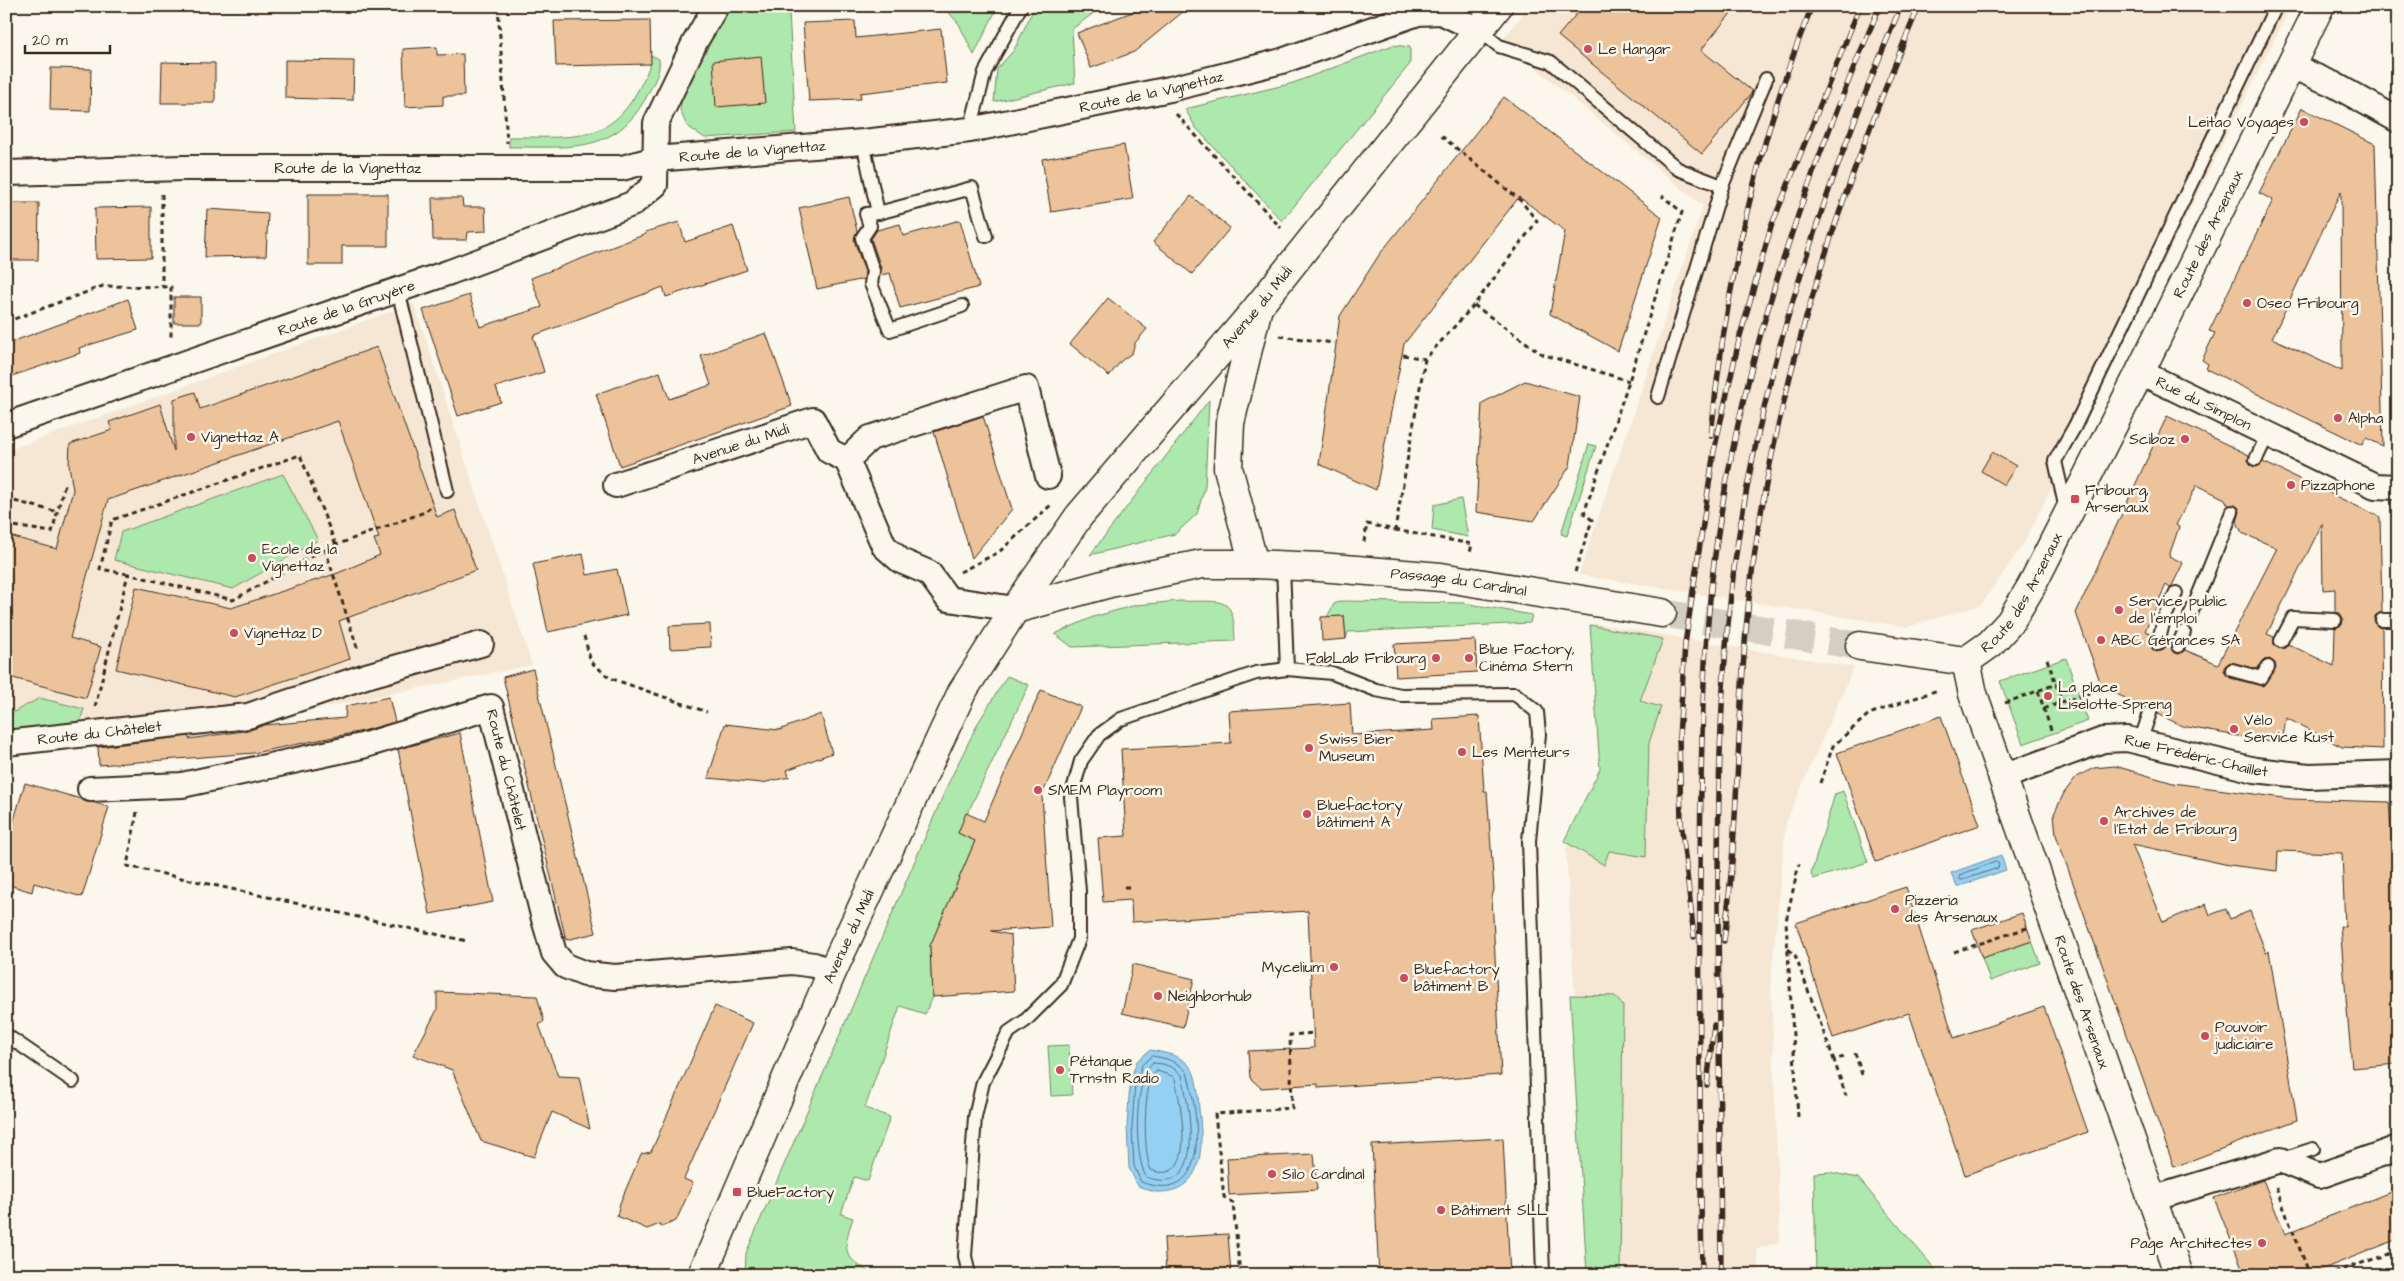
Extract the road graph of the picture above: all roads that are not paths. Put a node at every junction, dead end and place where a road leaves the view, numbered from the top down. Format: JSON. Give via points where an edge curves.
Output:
{"nodes":[{"id":1,"x":716,"y":6,"type":"edge"},
{"id":2,"x":1021,"y":6,"type":"edge"},
{"id":3,"x":1498,"y":6,"type":"edge"},
{"id":4,"x":2276,"y":6,"type":"edge"},
{"id":5,"x":2320,"y":6,"type":"edge"},
{"id":6,"x":1479,"y":30,"type":"junction"},
{"id":7,"x":2291,"y":66,"type":"junction"},
{"id":8,"x":1766,"y":79,"type":"dead end"},
{"id":9,"x":2398,"y":120,"type":"edge"},
{"id":10,"x":970,"y":130,"type":"junction"},
{"id":11,"x":863,"y":142,"type":"junction"},
{"id":12,"x":655,"y":159,"type":"junction"},
{"id":13,"x":6,"y":173,"type":"edge"},
{"id":14,"x":1722,"y":186,"type":"junction"},
{"id":15,"x":878,"y":214,"type":"junction"},
{"id":16,"x":986,"y":236,"type":"dead end"},
{"id":17,"x":398,"y":290,"type":"junction"},
{"id":18,"x":962,"y":306,"type":"dead end"},
{"id":19,"x":1258,"y":306,"type":"junction"},
{"id":20,"x":2140,"y":372,"type":"junction"},
{"id":21,"x":1658,"y":397,"type":"dead end"},
{"id":22,"x":6,"y":425,"type":"edge"},
{"id":23,"x":2268,"y":434,"type":"junction"},
{"id":24,"x":2256,"y":459,"type":"dead end"},
{"id":25,"x":847,"y":460,"type":"junction"},
{"id":26,"x":1048,"y":476,"type":"road end"},
{"id":27,"x":616,"y":485,"type":"dead end"},
{"id":28,"x":2398,"y":487,"type":"edge"},
{"id":29,"x":447,"y":491,"type":"road end"},
{"id":30,"x":2232,"y":512,"type":"dead end"},
{"id":31,"x":2067,"y":515,"type":"junction"},
{"id":32,"x":1254,"y":564,"type":"junction"},
{"id":33,"x":1284,"y":565,"type":"junction"},
{"id":34,"x":2176,"y":594,"type":"dead end"},
{"id":35,"x":1015,"y":609,"type":"junction"},
{"id":36,"x":1662,"y":613,"type":"tunnel mouth"},
{"id":37,"x":2190,"y":616,"type":"dead end"},
{"id":38,"x":2335,"y":620,"type":"dead end"},
{"id":39,"x":2382,"y":620,"type":"dead end"},
{"id":40,"x":2398,"y":620,"type":"edge"},
{"id":41,"x":2184,"y":632,"type":"dead end"},
{"id":42,"x":2281,"y":641,"type":"dead end"},
{"id":43,"x":481,"y":644,"type":"dead end"},
{"id":44,"x":2158,"y":644,"type":"dead end"},
{"id":45,"x":1860,"y":646,"type":"tunnel mouth"},
{"id":46,"x":2178,"y":646,"type":"dead end"},
{"id":47,"x":1966,"y":661,"type":"junction"},
{"id":48,"x":2268,"y":667,"type":"dead end"},
{"id":49,"x":1286,"y":669,"type":"junction"},
{"id":50,"x":2232,"y":670,"type":"dead end"},
{"id":51,"x":2151,"y":710,"type":"dead end"},
{"id":52,"x":2140,"y":742,"type":"junction"},
{"id":53,"x":6,"y":743,"type":"edge"},
{"id":54,"x":2398,"y":773,"type":"edge"},
{"id":55,"x":2003,"y":777,"type":"junction"},
{"id":56,"x":90,"y":789,"type":"dead end"},
{"id":57,"x":832,"y":972,"type":"junction"},
{"id":58,"x":6,"y":1035,"type":"edge"},
{"id":59,"x":73,"y":1081,"type":"dead end"},
{"id":60,"x":2398,"y":1148,"type":"edge"},
{"id":61,"x":2313,"y":1149,"type":"dead end"},
{"id":62,"x":2273,"y":1162,"type":"junction"},
{"id":63,"x":2152,"y":1199,"type":"junction"},
{"id":64,"x":702,"y":1275,"type":"edge"},
{"id":65,"x":969,"y":1275,"type":"edge"},
{"id":66,"x":1543,"y":1275,"type":"edge"},
{"id":67,"x":2179,"y":1275,"type":"edge"}],
"edges":[{"from":1,"to":12,"type":"street","via":[[656,123]]},
{"from":2,"to":10,"type":"lane","via":[[985,72]]},
{"from":3,"to":6,"type":"main road","name":"Avenue du Midi"},
{"from":4,"to":31,"type":"lane","via":[[2075,426],[2055,461]]},
{"from":5,"to":7,"type":"main road","name":"Route des Arsenaux"},
{"from":6,"to":10,"type":"street","name":"Route de la Vignettaz","via":[[1441,12],[1418,13],[1282,61],[1170,89]]},
{"from":6,"to":14,"type":"lane","via":[[1499,46],[1551,62],[1678,169]]},
{"from":6,"to":19,"type":"main road","name":"Avenue du Midi"},
{"from":7,"to":9,"type":"street","via":[[2333,84]]},
{"from":7,"to":20,"type":"main road","name":"Route des Arsenaux"},
{"from":8,"to":14,"type":"lane"},
{"from":10,"to":11,"type":"street","name":"Route de la Vignettaz"},
{"from":11,"to":12,"type":"street","name":"Route de la Vignettaz"},
{"from":11,"to":15,"type":"lane"},
{"from":12,"to":13,"type":"street","name":"Route de la Vignettaz","via":[[622,168],[162,168]]},
{"from":12,"to":17,"type":"street","name":"Route de la Gruyère","via":[[655,185],[632,204]]},
{"from":14,"to":21,"type":"lane"},
{"from":15,"to":16,"type":"lane","via":[[972,188]]},
{"from":15,"to":18,"type":"lane","via":[[866,214],[870,226],[862,238],[873,271],[872,284],[890,330]]},
{"from":17,"to":22,"type":"street","name":"Route de la Gruyère"},
{"from":17,"to":29,"type":"lane"},
{"from":19,"to":32,"type":"main road","via":[[1230,424],[1228,468]]},
{"from":19,"to":35,"type":"main road","name":"Avenue du Midi","via":[[1079,516]]},
{"from":20,"to":23,"type":"street","name":"Rue du Simplon"},
{"from":20,"to":31,"type":"main road","name":"Route des Arsenaux"},
{"from":23,"to":24,"type":"lane","name":"Rue du Simplon"},
{"from":23,"to":28,"type":"street","name":"Rue du Simplon","via":[[2375,486]]},
{"from":25,"to":26,"type":"street","via":[[870,438],[1026,388]]},
{"from":25,"to":27,"type":"street","name":"Avenue du Midi","via":[[829,451],[813,420]]},
{"from":25,"to":35,"type":"street","via":[[884,546],[901,561],[929,573],[948,599]]},
{"from":30,"to":37,"type":"lane"},
{"from":31,"to":47,"type":"main road","name":"Route des Arsenaux","via":[[2010,622],[1990,644]]},
{"from":32,"to":33,"type":"main road","name":"Passage du Cardinal"},
{"from":32,"to":35,"type":"main road","name":"Passage du Cardinal","via":[[1202,564],[1110,582]]},
{"from":33,"to":36,"type":"main road","name":"Passage du Cardinal","via":[[1441,577]]},
{"from":33,"to":49,"type":"lane"},
{"from":34,"to":44,"type":"lane","via":[[2164,619]]},
{"from":35,"to":57,"type":"main road","name":"Avenue du Midi","via":[[962,692]]},
{"from":38,"to":42,"type":"lane","via":[[2293,618]]},
{"from":39,"to":40,"type":"lane"},
{"from":41,"to":46,"type":"lane"},
{"from":43,"to":53,"type":"street","name":"Route du Châtelet","via":[[366,676],[248,716]]},
{"from":45,"to":47,"type":"main road"},
{"from":47,"to":55,"type":"main road","name":"Route des Arsenaux","via":[[1973,694]]},
{"from":48,"to":50,"type":"lane","via":[[2261,678]]},
{"from":49,"to":65,"type":"lane","via":[[1256,673],[1121,719],[1099,736],[1081,760],[1071,798],[1079,891],[1079,939],[1061,985],[1026,1021],[1009,1032],[983,1082],[975,1117],[965,1256]]},
{"from":49,"to":66,"type":"lane","via":[[1332,674],[1401,695],[1515,694],[1538,712],[1530,841]]},
{"from":51,"to":52,"type":"lane"},
{"from":52,"to":54,"type":"street","name":"Rue Frédéric-Chaillet","via":[[2255,770],[2309,776]]},
{"from":52,"to":55,"type":"street","name":"Rue Frédéric-Chaillet","via":[[2103,740]]},
{"from":55,"to":63,"type":"main road","name":"Route des Arsenaux"},
{"from":56,"to":57,"type":"street","name":"Route du Châtelet","via":[[182,785],[362,746],[490,707],[544,919],[554,953],[565,966],[585,974],[615,977],[792,962]]},
{"from":57,"to":64,"type":"main road","name":"Avenue du Midi"},
{"from":58,"to":59,"type":"lane"},
{"from":60,"to":62,"type":"street","via":[[2319,1176]]},
{"from":61,"to":62,"type":"lane"},
{"from":62,"to":63,"type":"street"},
{"from":63,"to":67,"type":"main road","name":"Route des Arsenaux"}]}
